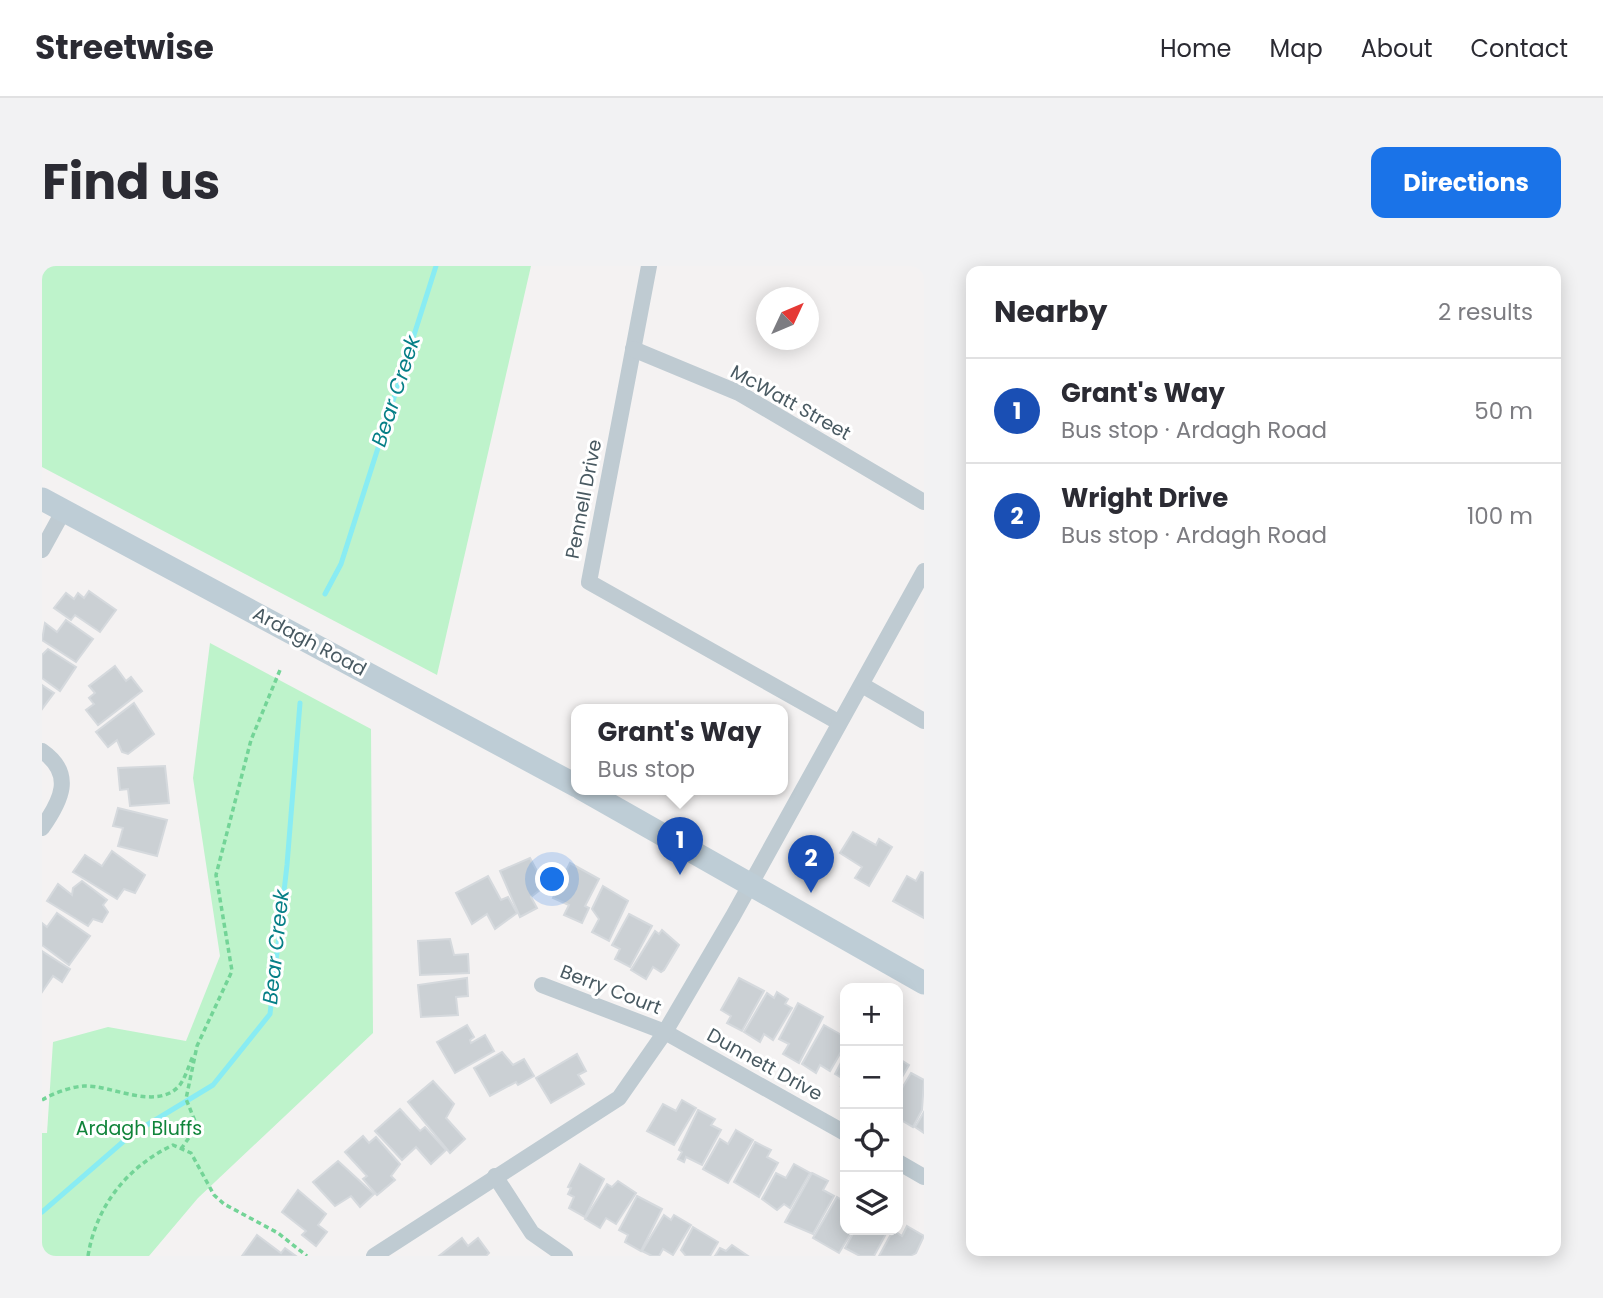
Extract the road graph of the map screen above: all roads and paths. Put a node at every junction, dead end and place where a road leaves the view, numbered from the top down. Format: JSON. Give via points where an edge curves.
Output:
{"nodes":[{"id":1,"x":649,"y":266,"type":"edge"},
{"id":2,"x":633,"y":349,"type":"junction"},
{"id":3,"x":42,"y":499,"type":"edge"},
{"id":4,"x":924,"y":502,"type":"edge"},
{"id":5,"x":64,"y":510,"type":"junction"},
{"id":6,"x":42,"y":550,"type":"edge"},
{"id":7,"x":924,"y":571,"type":"edge"},
{"id":8,"x":280,"y":670,"type":"dead end"},
{"id":9,"x":862,"y":685,"type":"junction"},
{"id":10,"x":924,"y":721,"type":"edge"},
{"id":11,"x":838,"y":722,"type":"junction"},
{"id":12,"x":42,"y":751,"type":"edge"},
{"id":13,"x":571,"y":783,"type":"edge"},
{"id":14,"x":593,"y":795,"type":"edge"},
{"id":15,"x":42,"y":828,"type":"edge"},
{"id":16,"x":750,"y":884,"type":"junction"},
{"id":17,"x":924,"y":983,"type":"edge"},
{"id":18,"x":542,"y":985,"type":"dead end"},
{"id":19,"x":665,"y":1032,"type":"junction"},
{"id":20,"x":197,"y":1046,"type":"junction"},
{"id":21,"x":42,"y":1100,"type":"edge"},
{"id":22,"x":840,"y":1130,"type":"edge"},
{"id":23,"x":181,"y":1149,"type":"junction"},
{"id":24,"x":903,"y":1165,"type":"edge"},
{"id":25,"x":495,"y":1176,"type":"junction"},
{"id":26,"x":924,"y":1177,"type":"edge"},
{"id":27,"x":88,"y":1256,"type":"edge"},
{"id":28,"x":307,"y":1256,"type":"edge"},
{"id":29,"x":374,"y":1256,"type":"edge"},
{"id":30,"x":565,"y":1256,"type":"edge"}],
"edges":[{"from":1,"to":2,"type":"street","name":"Pennell Drive"},
{"from":2,"to":4,"type":"street","name":"McWatt Street","via":[[739,393]]},
{"from":2,"to":11,"type":"street","name":"Pennell Drive","via":[[589,582]]},
{"from":3,"to":5,"type":"street","name":"Ardagh Road"},
{"from":5,"to":6,"type":"street"},
{"from":5,"to":13,"type":"street","name":"Ardagh Road"},
{"from":7,"to":9,"type":"street"},
{"from":8,"to":20,"type":"path","via":[[251,740],[216,875],[232,971]]},
{"from":9,"to":10,"type":"street"},
{"from":9,"to":11,"type":"street"},
{"from":11,"to":16,"type":"street"},
{"from":12,"to":15,"type":"street","via":[[59,767],[64,783],[62,796]]},
{"from":14,"to":16,"type":"street"},
{"from":16,"to":17,"type":"street"},
{"from":16,"to":19,"type":"street"},
{"from":18,"to":19,"type":"street","name":"Berry Court"},
{"from":19,"to":22,"type":"street","name":"Dunnett Drive"},
{"from":19,"to":25,"type":"street","via":[[619,1098]]},
{"from":20,"to":21,"type":"path","via":[[180,1085],[165,1096],[84,1086]]},
{"from":20,"to":23,"type":"path","via":[[186,1099],[197,1126]]},
{"from":23,"to":27,"type":"path","via":[[173,1145],[156,1154],[116,1189],[100,1213]]},
{"from":23,"to":28,"type":"path","via":[[191,1153],[214,1195],[224,1204],[278,1233]]},
{"from":24,"to":26,"type":"street"},
{"from":25,"to":29,"type":"street"},
{"from":25,"to":30,"type":"street","via":[[532,1233]]}]}
